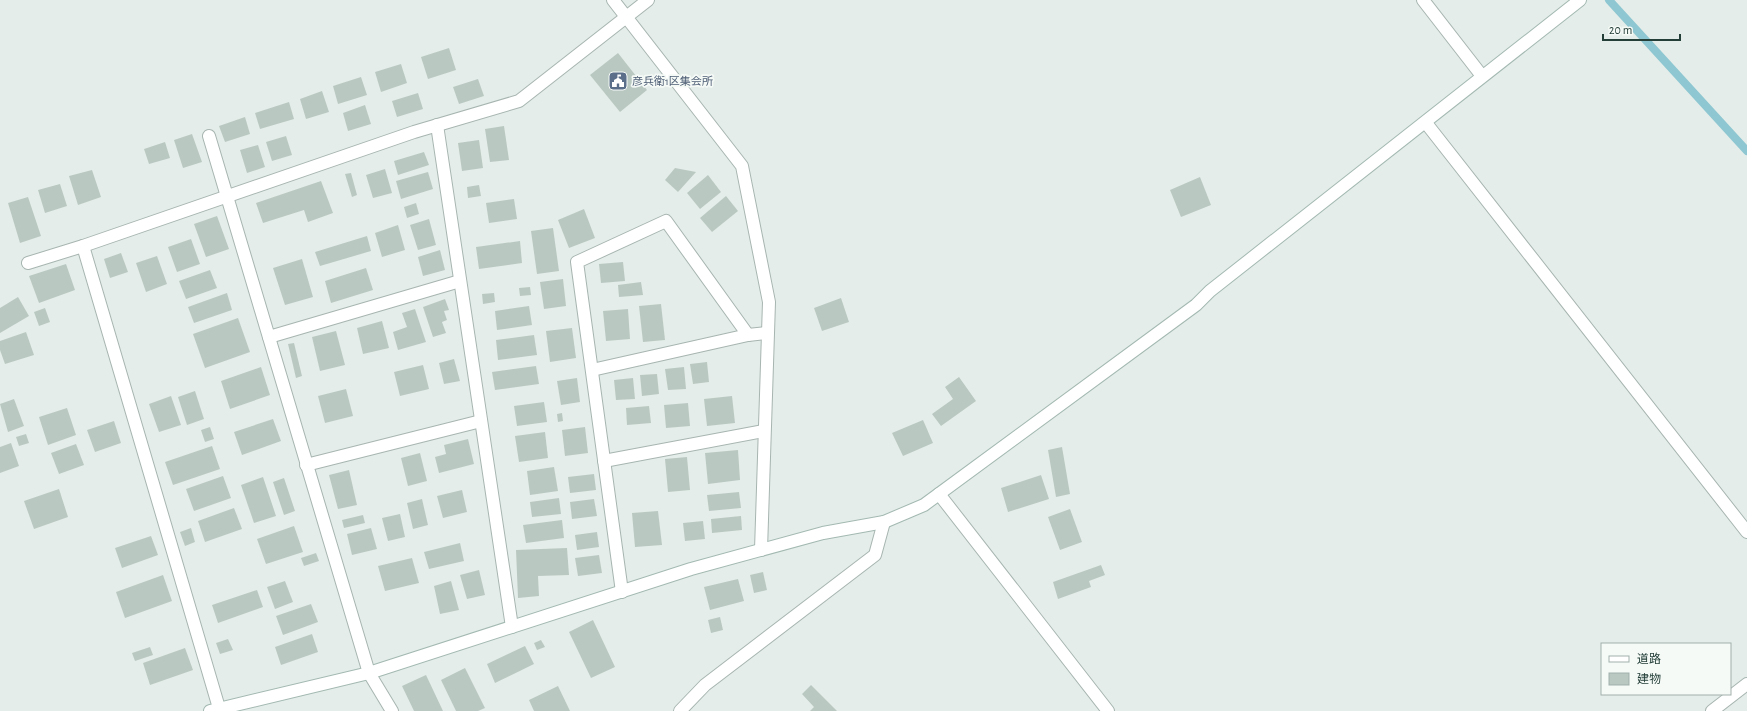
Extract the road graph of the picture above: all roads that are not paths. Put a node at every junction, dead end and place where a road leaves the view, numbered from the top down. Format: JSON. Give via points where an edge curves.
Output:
{"nodes":[{"id":1,"x":613,"y":0,"type":"edge"},
{"id":2,"x":648,"y":0,"type":"edge"},
{"id":3,"x":1423,"y":0,"type":"edge"},
{"id":4,"x":1580,"y":0,"type":"edge"},
{"id":5,"x":627,"y":17,"type":"junction"},
{"id":6,"x":1482,"y":76,"type":"junction"},
{"id":7,"x":1426,"y":122,"type":"junction"},
{"id":8,"x":437,"y":125,"type":"junction"},
{"id":9,"x":209,"y":136,"type":"dead end"},
{"id":10,"x":227,"y":197,"type":"junction"},
{"id":11,"x":83,"y":246,"type":"junction"},
{"id":12,"x":28,"y":263,"type":"dead end"},
{"id":13,"x":460,"y":281,"type":"junction"},
{"id":14,"x":768,"y":333,"type":"junction"},
{"id":15,"x":748,"y":335,"type":"junction"},
{"id":16,"x":269,"y":337,"type":"junction"},
{"id":17,"x":592,"y":370,"type":"junction"},
{"id":18,"x":481,"y":421,"type":"junction"},
{"id":19,"x":764,"y":431,"type":"junction"},
{"id":20,"x":604,"y":461,"type":"junction"},
{"id":21,"x":306,"y":465,"type":"junction"},
{"id":22,"x":939,"y":494,"type":"junction"},
{"id":23,"x":884,"y":522,"type":"junction"},
{"id":24,"x":1747,"y":532,"type":"edge"},
{"id":25,"x":760,"y":550,"type":"junction"},
{"id":26,"x":622,"y":592,"type":"junction"},
{"id":27,"x":512,"y":627,"type":"junction"},
{"id":28,"x":369,"y":673,"type":"junction"},
{"id":29,"x":1747,"y":684,"type":"edge"},
{"id":30,"x":215,"y":709,"type":"edge"},
{"id":31,"x":392,"y":711,"type":"edge"},
{"id":32,"x":680,"y":711,"type":"edge"},
{"id":33,"x":1108,"y":711,"type":"edge"},
{"id":34,"x":1712,"y":711,"type":"edge"}],
"edges":[{"from":1,"to":5,"type":"street"},
{"from":2,"to":5,"type":"street"},
{"from":3,"to":6,"type":"street"},
{"from":4,"to":6,"type":"street"},
{"from":5,"to":8,"type":"street","via":[[519,101]]},
{"from":5,"to":14,"type":"street","via":[[742,166],[768,302]]},
{"from":6,"to":7,"type":"street"},
{"from":7,"to":22,"type":"street","via":[[1210,291],[1196,305]]},
{"from":7,"to":24,"type":"street"},
{"from":8,"to":10,"type":"street"},
{"from":8,"to":13,"type":"street"},
{"from":9,"to":10,"type":"street"},
{"from":10,"to":11,"type":"street"},
{"from":10,"to":16,"type":"street"},
{"from":11,"to":12,"type":"street"},
{"from":11,"to":30,"type":"street"},
{"from":13,"to":16,"type":"street"},
{"from":13,"to":18,"type":"street"},
{"from":14,"to":15,"type":"street"},
{"from":14,"to":19,"type":"street"},
{"from":15,"to":17,"type":"street"},
{"from":15,"to":17,"type":"street","via":[[666,221],[577,262]]},
{"from":16,"to":21,"type":"street"},
{"from":17,"to":20,"type":"street"},
{"from":18,"to":21,"type":"street"},
{"from":18,"to":27,"type":"street"},
{"from":19,"to":20,"type":"street"},
{"from":19,"to":25,"type":"street"},
{"from":20,"to":26,"type":"street"},
{"from":21,"to":28,"type":"street"},
{"from":22,"to":23,"type":"street","via":[[924,505]]},
{"from":22,"to":33,"type":"street"},
{"from":23,"to":25,"type":"street","via":[[823,533]]},
{"from":23,"to":32,"type":"street","via":[[875,555],[705,685]]},
{"from":25,"to":26,"type":"street"},
{"from":26,"to":27,"type":"street"},
{"from":27,"to":28,"type":"street"},
{"from":28,"to":30,"type":"street"},
{"from":28,"to":31,"type":"street"},
{"from":29,"to":34,"type":"street"}]}
